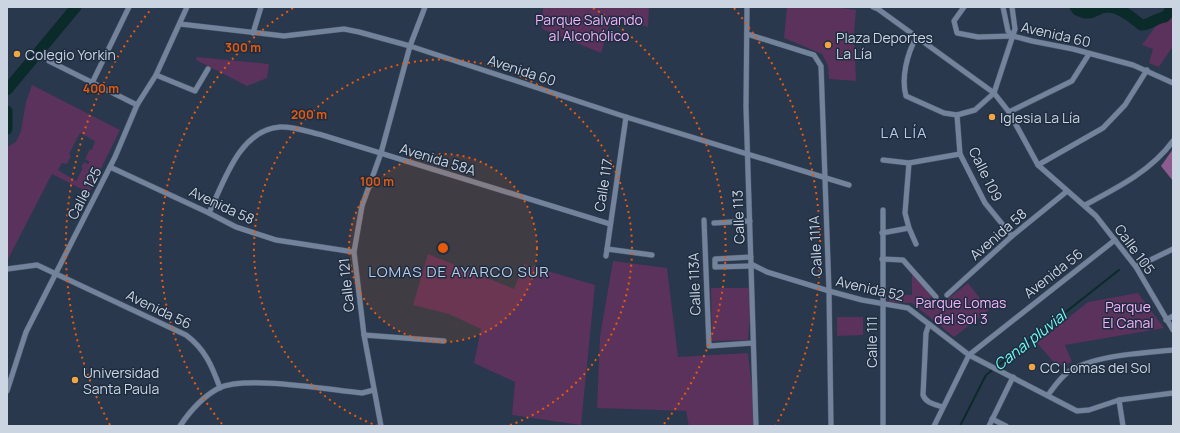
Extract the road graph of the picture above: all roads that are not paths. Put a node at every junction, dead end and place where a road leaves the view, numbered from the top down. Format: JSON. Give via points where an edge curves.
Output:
{"nodes":[{"id":1,"x":129,"y":7,"type":"edge"},
{"id":2,"x":187,"y":7,"type":"edge"},
{"id":3,"x":261,"y":7,"type":"edge"},
{"id":4,"x":425,"y":7,"type":"edge"},
{"id":5,"x":747,"y":7,"type":"edge"},
{"id":6,"x":873,"y":7,"type":"edge"},
{"id":7,"x":1002,"y":7,"type":"edge"},
{"id":8,"x":1012,"y":7,"type":"edge"},
{"id":9,"x":963,"y":8,"type":"edge"},
{"id":10,"x":180,"y":24,"type":"junction"},
{"id":11,"x":253,"y":33,"type":"junction"},
{"id":12,"x":747,"y":34,"type":"junction"},
{"id":13,"x":1014,"y":36,"type":"junction"},
{"id":14,"x":916,"y":38,"type":"junction"},
{"id":15,"x":410,"y":46,"type":"junction"},
{"id":16,"x":1089,"y":54,"type":"junction"},
{"id":17,"x":49,"y":61,"type":"dead end"},
{"id":18,"x":208,"y":69,"type":"dead end"},
{"id":19,"x":1147,"y":70,"type":"junction"},
{"id":20,"x":156,"y":75,"type":"junction"},
{"id":21,"x":92,"y":82,"type":"junction"},
{"id":22,"x":1173,"y":83,"type":"edge"},
{"id":23,"x":994,"y":93,"type":"junction"},
{"id":24,"x":138,"y":105,"type":"junction"},
{"id":25,"x":1009,"y":112,"type":"junction"},
{"id":26,"x":957,"y":115,"type":"junction"},
{"id":27,"x":626,"y":117,"type":"junction"},
{"id":28,"x":1173,"y":141,"type":"edge"},
{"id":29,"x":381,"y":153,"type":"junction"},
{"id":30,"x":748,"y":153,"type":"junction"},
{"id":31,"x":960,"y":154,"type":"junction"},
{"id":32,"x":883,"y":160,"type":"dead end"},
{"id":33,"x":909,"y":163,"type":"junction"},
{"id":34,"x":1038,"y":165,"type":"junction"},
{"id":35,"x":110,"y":166,"type":"junction"},
{"id":36,"x":824,"y":176,"type":"junction"},
{"id":37,"x":850,"y":185,"type":"dead end"},
{"id":38,"x":1066,"y":192,"type":"junction"},
{"id":39,"x":1085,"y":205,"type":"junction"},
{"id":40,"x":883,"y":210,"type":"dead end"},
{"id":41,"x":209,"y":213,"type":"junction"},
{"id":42,"x":704,"y":220,"type":"dead end"},
{"id":43,"x":750,"y":221,"type":"junction"},
{"id":44,"x":714,"y":223,"type":"dead end"},
{"id":45,"x":610,"y":224,"type":"junction"},
{"id":46,"x":909,"y":228,"type":"junction"},
{"id":47,"x":882,"y":233,"type":"junction"},
{"id":48,"x":1012,"y":236,"type":"junction"},
{"id":49,"x":1115,"y":240,"type":"junction"},
{"id":50,"x":916,"y":244,"type":"dead end"},
{"id":51,"x":607,"y":249,"type":"junction"},
{"id":52,"x":1173,"y":249,"type":"edge"},
{"id":53,"x":354,"y":252,"type":"junction"},
{"id":54,"x":652,"y":255,"type":"dead end"},
{"id":55,"x":606,"y":256,"type":"dead end"},
{"id":56,"x":751,"y":257,"type":"junction"},
{"id":57,"x":882,"y":259,"type":"junction"},
{"id":58,"x":751,"y":265,"type":"junction"},
{"id":59,"x":1136,"y":267,"type":"junction"},
{"id":60,"x":7,"y":268,"type":"edge"},
{"id":61,"x":56,"y":274,"type":"junction"},
{"id":62,"x":829,"y":291,"type":"junction"},
{"id":63,"x":947,"y":295,"type":"dead end"},
{"id":64,"x":936,"y":296,"type":"dead end"},
{"id":65,"x":884,"y":304,"type":"junction"},
{"id":66,"x":1173,"y":316,"type":"edge"},
{"id":67,"x":1166,"y":320,"type":"junction"},
{"id":68,"x":929,"y":324,"type":"junction"},
{"id":69,"x":1173,"y":330,"type":"edge"},
{"id":70,"x":364,"y":335,"type":"junction"},
{"id":71,"x":444,"y":341,"type":"dead end"},
{"id":72,"x":753,"y":343,"type":"junction"},
{"id":73,"x":1173,"y":350,"type":"edge"},
{"id":74,"x":969,"y":354,"type":"junction"},
{"id":75,"x":1013,"y":377,"type":"junction"},
{"id":76,"x":220,"y":388,"type":"junction"},
{"id":77,"x":374,"y":390,"type":"junction"},
{"id":78,"x":7,"y":391,"type":"edge"},
{"id":79,"x":1173,"y":393,"type":"edge"},
{"id":80,"x":1048,"y":395,"type":"junction"},
{"id":81,"x":1119,"y":400,"type":"junction"},
{"id":82,"x":942,"y":407,"type":"junction"},
{"id":83,"x":992,"y":419,"type":"junction"},
{"id":84,"x":180,"y":426,"type":"edge"},
{"id":85,"x":381,"y":426,"type":"edge"},
{"id":86,"x":756,"y":426,"type":"edge"},
{"id":87,"x":831,"y":426,"type":"edge"},
{"id":88,"x":883,"y":426,"type":"edge"},
{"id":89,"x":934,"y":426,"type":"edge"},
{"id":90,"x":989,"y":426,"type":"edge"},
{"id":91,"x":1006,"y":426,"type":"edge"},
{"id":92,"x":1123,"y":426,"type":"edge"}],
"edges":[{"from":1,"to":21,"type":"street"},
{"from":2,"to":10,"type":"street","name":"Calle 125"},
{"from":3,"to":11,"type":"street"},
{"from":4,"to":15,"type":"street","name":"Calle 121"},
{"from":5,"to":12,"type":"street","name":"Calle 113"},
{"from":6,"to":14,"type":"street","name":"Calle 105"},
{"from":7,"to":13,"type":"street","via":[[1008,31]]},
{"from":8,"to":13,"type":"street","via":[[1015,20]]},
{"from":9,"to":13,"type":"street","name":"Avenida 60","via":[[954,21],[956,33],[978,37]]},
{"from":10,"to":11,"type":"street","name":"Avenida 60"},
{"from":10,"to":20,"type":"street","name":"Calle 125"},
{"from":11,"to":15,"type":"street","name":"Avenida 60","via":[[284,36],[344,29]]},
{"from":12,"to":30,"type":"street","name":"Calle 113"},
{"from":12,"to":36,"type":"street","name":"Calle 111A","via":[[814,55],[821,66]]},
{"from":13,"to":16,"type":"street","name":"Avenida 60"},
{"from":13,"to":23,"type":"street"},
{"from":14,"to":23,"type":"street","name":"Calle 105"},
{"from":14,"to":26,"type":"street","via":[[910,48],[906,68],[906,96],[926,106]]},
{"from":15,"to":27,"type":"street","name":"Avenida 60"},
{"from":15,"to":29,"type":"street","name":"Calle 121"},
{"from":16,"to":19,"type":"street","name":"Avenida 60"},
{"from":16,"to":25,"type":"street","via":[[1072,81]]},
{"from":17,"to":21,"type":"street"},
{"from":18,"to":20,"type":"street","via":[[194,91]]},
{"from":19,"to":22,"type":"street","name":"Avenida 60"},
{"from":19,"to":34,"type":"street","via":[[1125,105],[1103,128]]},
{"from":20,"to":24,"type":"street","name":"Calle 125"},
{"from":21,"to":24,"type":"street"},
{"from":23,"to":25,"type":"street","name":"Calle 105"},
{"from":23,"to":26,"type":"street","via":[[975,110]]},
{"from":24,"to":35,"type":"street","name":"Calle 125"},
{"from":25,"to":34,"type":"street","name":"Calle 105"},
{"from":26,"to":31,"type":"street","name":"Calle 109"},
{"from":27,"to":30,"type":"street","name":"Avenida 60"},
{"from":27,"to":45,"type":"street","name":"Calle 117"},
{"from":28,"to":39,"type":"street","via":[[1155,162],[1138,175]]},
{"from":29,"to":41,"type":"street","name":"Avenida 58A","via":[[293,128],[280,127],[259,134],[249,141],[238,156]]},
{"from":29,"to":45,"type":"street","name":"Avenida 58A"},
{"from":29,"to":53,"type":"street","name":"Calle 121","via":[[362,206]]},
{"from":30,"to":36,"type":"street","name":"Avenida 60"},
{"from":30,"to":43,"type":"street","name":"Calle 113"},
{"from":31,"to":33,"type":"street"},
{"from":31,"to":48,"type":"street","name":"Calle 109","via":[[985,203]]},
{"from":32,"to":33,"type":"street"},
{"from":33,"to":46,"type":"street","via":[[906,214]]},
{"from":34,"to":38,"type":"street","name":"Calle 105"},
{"from":35,"to":41,"type":"street","name":"Avenida 58"},
{"from":35,"to":61,"type":"street","name":"Calle 125"},
{"from":36,"to":37,"type":"street","name":"Avenida 60"},
{"from":36,"to":62,"type":"street","name":"Calle 111A"},
{"from":38,"to":39,"type":"street","name":"Calle 105"},
{"from":38,"to":48,"type":"street","name":"Avenida 58"},
{"from":39,"to":49,"type":"street","name":"Calle 105"},
{"from":40,"to":47,"type":"street","name":"Calle 111"},
{"from":41,"to":53,"type":"street","name":"Avenida 58","via":[[236,227],[276,240]]},
{"from":42,"to":72,"type":"street","name":"Calle 113A","via":[[709,346]]},
{"from":43,"to":44,"type":"street"},
{"from":43,"to":56,"type":"street","name":"Calle 113"},
{"from":45,"to":51,"type":"street","name":"Calle 117"},
{"from":46,"to":47,"type":"street"},
{"from":46,"to":50,"type":"street"},
{"from":47,"to":57,"type":"street","name":"Calle 111"},
{"from":48,"to":63,"type":"street","name":"Avenida 58"},
{"from":49,"to":59,"type":"street","name":"Calle 105"},
{"from":49,"to":74,"type":"street","name":"Avenida 56"},
{"from":51,"to":54,"type":"street"},
{"from":51,"to":55,"type":"street","name":"Calle 117"},
{"from":52,"to":59,"type":"street"},
{"from":53,"to":70,"type":"street","name":"Calle 121"},
{"from":56,"to":58,"type":"street","name":"Calle 113"},
{"from":56,"to":58,"type":"street","via":[[715,259],[715,267]]},
{"from":57,"to":64,"type":"street","via":[[903,260]]},
{"from":57,"to":65,"type":"street","name":"Calle 111"},
{"from":58,"to":62,"type":"street","name":"Avenida 52"},
{"from":58,"to":72,"type":"street","name":"Calle 113"},
{"from":59,"to":67,"type":"street","name":"Calle 105"},
{"from":60,"to":61,"type":"street","name":"Avenida 56","via":[[37,265]]},
{"from":61,"to":76,"type":"street","name":"Avenida 56","via":[[186,334],[207,356]]},
{"from":61,"to":78,"type":"street","name":"Calle 125","via":[[26,332]]},
{"from":62,"to":65,"type":"street","name":"Avenida 52"},
{"from":62,"to":87,"type":"street","name":"Calle 111A"},
{"from":65,"to":68,"type":"street","name":"Avenida 52","via":[[908,308]]},
{"from":65,"to":88,"type":"street","name":"Calle 111"},
{"from":66,"to":67,"type":"street"},
{"from":67,"to":69,"type":"street","name":"Calle 105"},
{"from":68,"to":74,"type":"street","name":"Avenida 52"},
{"from":68,"to":82,"type":"street","via":[[926,333],[923,395],[925,400]]},
{"from":70,"to":71,"type":"street"},
{"from":70,"to":77,"type":"street","name":"Calle 121"},
{"from":72,"to":86,"type":"street","name":"Calle 113"},
{"from":73,"to":80,"type":"street","via":[[1113,356],[1076,368],[1062,377]]},
{"from":74,"to":75,"type":"street","name":"Avenida 52"},
{"from":74,"to":82,"type":"street"},
{"from":75,"to":80,"type":"street","name":"Avenida 52"},
{"from":75,"to":83,"type":"street"},
{"from":76,"to":77,"type":"street","via":[[256,382],[362,393]]},
{"from":76,"to":84,"type":"street","via":[[191,409]]},
{"from":77,"to":85,"type":"street","name":"Calle 121"},
{"from":79,"to":81,"type":"street","name":"Avenida 52"},
{"from":80,"to":81,"type":"street","name":"Avenida 52","via":[[1078,411]]},
{"from":81,"to":92,"type":"street"},
{"from":82,"to":89,"type":"street"},
{"from":83,"to":90,"type":"street"},
{"from":83,"to":91,"type":"street"}]}
